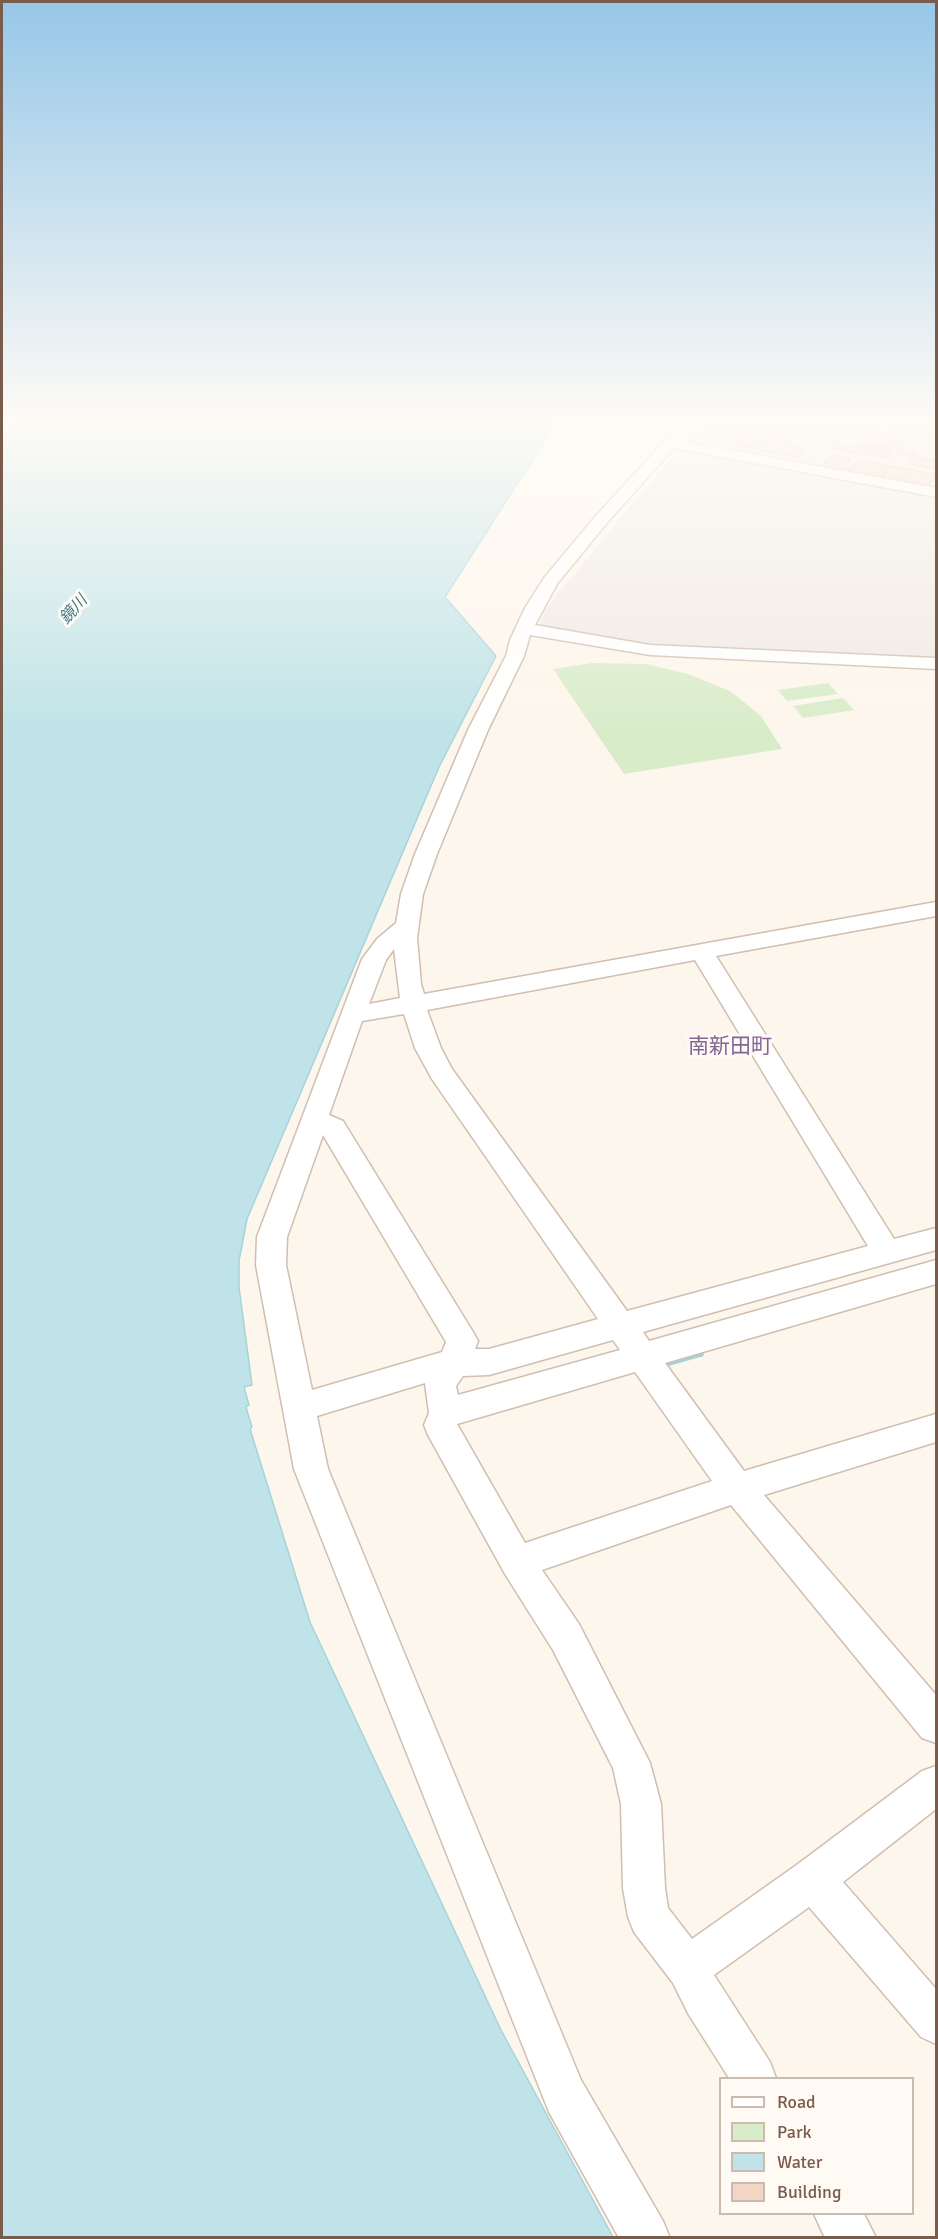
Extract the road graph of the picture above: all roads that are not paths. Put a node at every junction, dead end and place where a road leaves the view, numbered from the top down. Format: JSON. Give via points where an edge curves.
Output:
{"nodes":[{"id":1,"x":595,"y":527,"type":"edge"},
{"id":2,"x":524,"y":629,"type":"junction"},
{"id":3,"x":936,"y":664,"type":"edge"},
{"id":4,"x":936,"y":909,"type":"edge"},
{"id":5,"x":407,"y":926,"type":"junction"},
{"id":6,"x":701,"y":951,"type":"junction"},
{"id":7,"x":414,"y":1004,"type":"junction"},
{"id":8,"x":352,"y":1015,"type":"junction"},
{"id":9,"x":315,"y":1120,"type":"junction"},
{"id":10,"x":936,"y":1239,"type":"edge"},
{"id":11,"x":887,"y":1253,"type":"junction"},
{"id":12,"x":936,"y":1272,"type":"edge"},
{"id":13,"x":622,"y":1327,"type":"junction"},
{"id":14,"x":643,"y":1356,"type":"junction"},
{"id":15,"x":454,"y":1363,"type":"junction"},
{"id":16,"x":299,"y":1408,"type":"junction"},
{"id":17,"x":445,"y":1413,"type":"junction"},
{"id":18,"x":936,"y":1428,"type":"edge"},
{"id":19,"x":737,"y":1488,"type":"junction"},
{"id":20,"x":517,"y":1562,"type":"junction"},
{"id":21,"x":936,"y":1724,"type":"edge"},
{"id":22,"x":936,"y":1785,"type":"edge"},
{"id":23,"x":813,"y":1879,"type":"junction"},
{"id":24,"x":688,"y":1968,"type":"junction"},
{"id":25,"x":936,"y":2022,"type":"edge"},
{"id":26,"x":753,"y":2077,"type":"edge"},
{"id":27,"x":839,"y":2215,"type":"edge"},
{"id":28,"x":646,"y":2238,"type":"edge"},
{"id":29,"x":852,"y":2238,"type":"edge"}],
"edges":[{"from":1,"to":2,"type":"street","via":[[550,582]]},
{"from":2,"to":3,"type":"street","via":[[650,650]]},
{"from":2,"to":5,"type":"street","via":[[516,656],[478,730],[426,854],[412,894]]},
{"from":4,"to":6,"type":"street"},
{"from":5,"to":7,"type":"street","via":[[408,973]]},
{"from":5,"to":8,"type":"street","via":[[374,959]]},
{"from":6,"to":7,"type":"street"},
{"from":6,"to":11,"type":"street"},
{"from":7,"to":8,"type":"street"},
{"from":7,"to":13,"type":"street","via":[[441,1073]]},
{"from":8,"to":9,"type":"street"},
{"from":9,"to":15,"type":"street","via":[[333,1128],[462,1341]]},
{"from":9,"to":16,"type":"street","via":[[272,1237],[271,1265]]},
{"from":10,"to":11,"type":"street"},
{"from":11,"to":13,"type":"street"},
{"from":12,"to":14,"type":"street"},
{"from":13,"to":14,"type":"street"},
{"from":13,"to":15,"type":"street","via":[[489,1362]]},
{"from":14,"to":17,"type":"street"},
{"from":14,"to":19,"type":"street"},
{"from":15,"to":16,"type":"street"},
{"from":15,"to":17,"type":"street","via":[[440,1384]]},
{"from":16,"to":28,"type":"street","via":[[311,1469],[565,2096]]},
{"from":17,"to":20,"type":"street","via":[[440,1425]]},
{"from":18,"to":19,"type":"street"},
{"from":19,"to":20,"type":"street"},
{"from":19,"to":21,"type":"street"},
{"from":20,"to":24,"type":"street","via":[[566,1637],[631,1763],[640,1804],[649,1917]]},
{"from":22,"to":23,"type":"street"},
{"from":23,"to":24,"type":"street"},
{"from":23,"to":25,"type":"street"},
{"from":24,"to":26,"type":"street"},
{"from":27,"to":29,"type":"street"}]}
